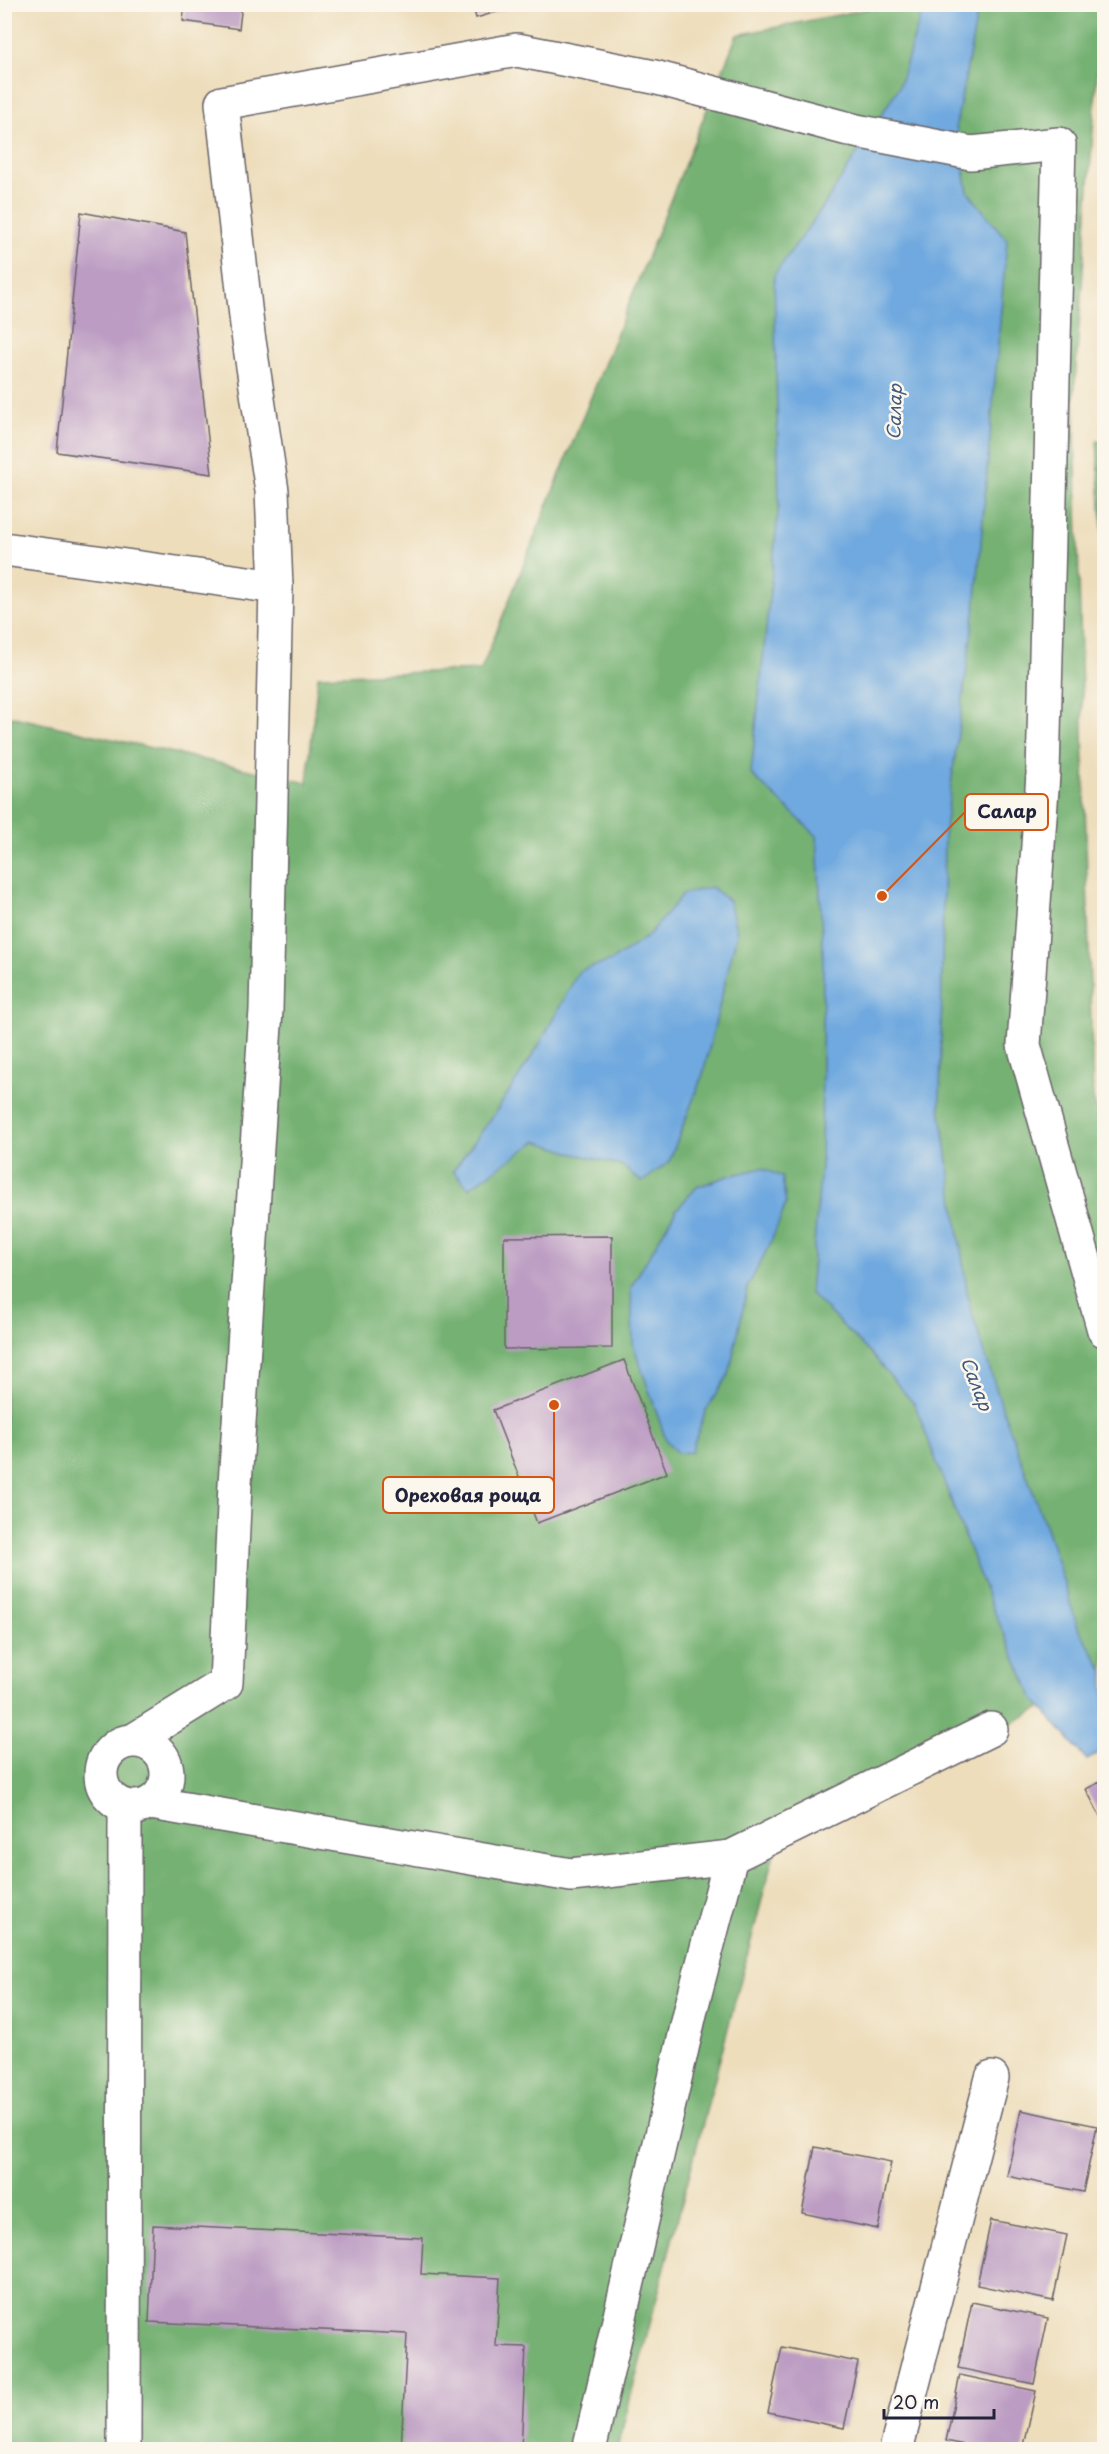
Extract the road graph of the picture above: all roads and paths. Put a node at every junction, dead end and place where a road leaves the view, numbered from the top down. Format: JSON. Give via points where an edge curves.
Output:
{"nodes":[{"id":1,"x":4,"y":549,"type":"edge"},
{"id":2,"x":276,"y":587,"type":"junction"},
{"id":3,"x":1104,"y":1330,"type":"edge"},
{"id":4,"x":991,"y":1729,"type":"dead end"},
{"id":5,"x":134,"y":1740,"type":"junction"},
{"id":6,"x":138,"y":1805,"type":"junction"},
{"id":7,"x":731,"y":1857,"type":"junction"},
{"id":8,"x":992,"y":2078,"type":"dead end"},
{"id":9,"x":123,"y":2450,"type":"edge"},
{"id":10,"x":589,"y":2450,"type":"edge"},
{"id":11,"x":896,"y":2450,"type":"edge"}],
"edges":[{"from":1,"to":2,"type":"lane"},
{"from":2,"to":3,"type":"lane","via":[[272,491],[248,334],[222,103],[517,50],[654,76],[856,131],[971,153],[1059,144],[1043,774],[1024,1045]]},
{"from":2,"to":5,"type":"lane","via":[[266,1010],[226,1683]]},
{"from":4,"to":7,"type":"lane"},
{"from":5,"to":6,"type":"lane","via":[[158,1751],[167,1774],[160,1795]]},
{"from":5,"to":6,"type":"lane","via":[[110,1750],[102,1761],[100,1775],[103,1790],[112,1801]]},
{"from":6,"to":7,"type":"lane","via":[[572,1875]]},
{"from":6,"to":9,"type":"lane"},
{"from":7,"to":10,"type":"lane","via":[[692,2005]]},
{"from":8,"to":11,"type":"lane"}]}
